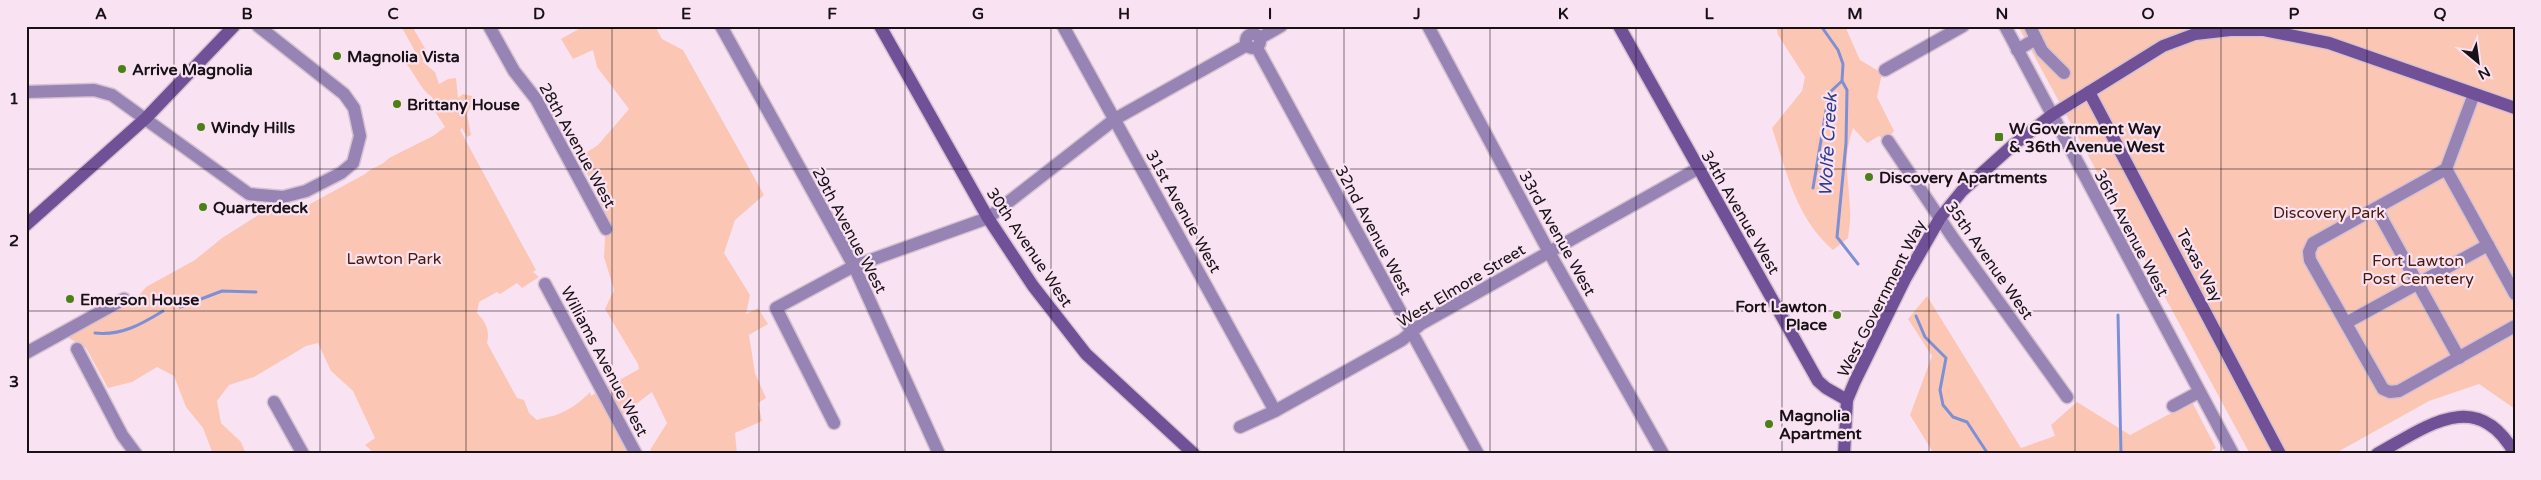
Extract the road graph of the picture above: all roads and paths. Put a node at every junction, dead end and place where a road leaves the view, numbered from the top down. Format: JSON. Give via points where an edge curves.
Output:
{"nodes":[{"id":1,"x":234,"y":26,"type":"edge"},
{"id":2,"x":258,"y":26,"type":"edge"},
{"id":3,"x":489,"y":26,"type":"edge"},
{"id":4,"x":721,"y":26,"type":"edge"},
{"id":5,"x":880,"y":26,"type":"edge"},
{"id":6,"x":1064,"y":26,"type":"edge"},
{"id":7,"x":1281,"y":26,"type":"edge"},
{"id":8,"x":1428,"y":26,"type":"edge"},
{"id":9,"x":1619,"y":26,"type":"edge"},
{"id":10,"x":1963,"y":26,"type":"edge"},
{"id":11,"x":2005,"y":26,"type":"edge"},
{"id":12,"x":2030,"y":26,"type":"edge"},
{"id":13,"x":1252,"y":38,"type":"edge"},
{"id":14,"x":2036,"y":39,"type":"junction"},
{"id":15,"x":2017,"y":50,"type":"junction"},
{"id":16,"x":1885,"y":70,"type":"dead end"},
{"id":17,"x":2064,"y":73,"type":"dead end"},
{"id":18,"x":26,"y":92,"type":"edge"},
{"id":19,"x":2089,"y":92,"type":"junction"},
{"id":20,"x":2474,"y":94,"type":"junction"},
{"id":21,"x":2515,"y":108,"type":"edge"},
{"id":22,"x":2052,"y":115,"type":"junction"},
{"id":23,"x":146,"y":118,"type":"junction"},
{"id":24,"x":1115,"y":119,"type":"junction"},
{"id":25,"x":1888,"y":141,"type":"dead end"},
{"id":26,"x":1697,"y":169,"type":"junction"},
{"id":27,"x":2446,"y":169,"type":"junction"},
{"id":28,"x":2376,"y":208,"type":"junction"},
{"id":29,"x":988,"y":218,"type":"junction"},
{"id":30,"x":1940,"y":218,"type":"junction"},
{"id":31,"x":26,"y":225,"type":"edge"},
{"id":32,"x":606,"y":229,"type":"dead end"},
{"id":33,"x":2488,"y":245,"type":"junction"},
{"id":34,"x":1549,"y":252,"type":"junction"},
{"id":35,"x":854,"y":266,"type":"junction"},
{"id":36,"x":2418,"y":283,"type":"junction"},
{"id":37,"x":545,"y":284,"type":"dead end"},
{"id":38,"x":2515,"y":294,"type":"edge"},
{"id":39,"x":124,"y":299,"type":"dead end"},
{"id":40,"x":2346,"y":323,"type":"junction"},
{"id":41,"x":2515,"y":326,"type":"edge"},
{"id":42,"x":1411,"y":332,"type":"junction"},
{"id":43,"x":77,"y":349,"type":"dead end"},
{"id":44,"x":26,"y":353,"type":"edge"},
{"id":45,"x":2459,"y":358,"type":"junction"},
{"id":46,"x":2199,"y":392,"type":"junction"},
{"id":47,"x":2067,"y":397,"type":"dead end"},
{"id":48,"x":1847,"y":400,"type":"junction"},
{"id":49,"x":274,"y":402,"type":"dead end"},
{"id":50,"x":2173,"y":406,"type":"dead end"},
{"id":51,"x":1275,"y":411,"type":"junction"},
{"id":52,"x":834,"y":423,"type":"dead end"},
{"id":53,"x":1240,"y":427,"type":"dead end"},
{"id":54,"x":1472,"y":452,"type":"edge"},
{"id":55,"x":136,"y":454,"type":"edge"},
{"id":56,"x":303,"y":454,"type":"edge"},
{"id":57,"x":636,"y":454,"type":"edge"},
{"id":58,"x":939,"y":454,"type":"edge"},
{"id":59,"x":1194,"y":454,"type":"edge"},
{"id":60,"x":1663,"y":454,"type":"edge"},
{"id":61,"x":1844,"y":454,"type":"edge"},
{"id":62,"x":2233,"y":454,"type":"edge"},
{"id":63,"x":2280,"y":454,"type":"edge"},
{"id":64,"x":2377,"y":454,"type":"edge"},
{"id":65,"x":2515,"y":454,"type":"edge"}],
"edges":[{"from":1,"to":23,"type":"street"},
{"from":2,"to":23,"type":"street","via":[[344,94],[354,108],[360,136],[353,163],[306,190],[283,197],[249,194]]},
{"from":3,"to":32,"type":"street","name":"28th Avenue West","via":[[514,71],[536,99]]},
{"from":4,"to":35,"type":"street","name":"29th Avenue West"},
{"from":5,"to":29,"type":"street","name":"30th Avenue West"},
{"from":6,"to":24,"type":"street","name":"31st Avenue West"},
{"from":7,"to":13,"type":"street"},
{"from":8,"to":34,"type":"street","name":"33rd Avenue West"},
{"from":9,"to":26,"type":"street","name":"34th Avenue West"},
{"from":10,"to":16,"type":"street"},
{"from":11,"to":15,"type":"street","name":"36th Avenue West"},
{"from":12,"to":14,"type":"street"},
{"from":13,"to":24,"type":"street"},
{"from":13,"to":42,"type":"street","name":"32nd Avenue West"},
{"from":14,"to":15,"type":"street"},
{"from":14,"to":17,"type":"street","via":[[2042,51]]},
{"from":15,"to":22,"type":"street","name":"36th Avenue West"},
{"from":18,"to":23,"type":"street","via":[[94,90],[112,95]]},
{"from":19,"to":20,"type":"street","name":"West Government Way","via":[[2163,46],[2194,34],[2264,30],[2329,43]]},
{"from":19,"to":22,"type":"street","name":"West Government Way"},
{"from":19,"to":63,"type":"street","name":"Texas Way"},
{"from":20,"to":21,"type":"street","name":"West Government Way"},
{"from":20,"to":27,"type":"street"},
{"from":22,"to":30,"type":"street","name":"West Government Way","via":[[1985,168]]},
{"from":22,"to":46,"type":"street","name":"36th Avenue West"},
{"from":23,"to":31,"type":"street"},
{"from":24,"to":29,"type":"street"},
{"from":24,"to":51,"type":"street","name":"31st Avenue West"},
{"from":25,"to":30,"type":"street","name":"35th Avenue West"},
{"from":26,"to":34,"type":"street","name":"West Elmore Street"},
{"from":26,"to":48,"type":"street","name":"34th Avenue West","via":[[1818,381]]},
{"from":27,"to":28,"type":"street"},
{"from":27,"to":33,"type":"street"},
{"from":28,"to":36,"type":"street"},
{"from":28,"to":40,"type":"street","via":[[2313,243],[2309,252],[2310,260]]},
{"from":29,"to":35,"type":"street"},
{"from":29,"to":59,"type":"street","name":"30th Avenue West","via":[[1032,286],[1086,354]]},
{"from":30,"to":47,"type":"street","name":"35th Avenue West"},
{"from":30,"to":48,"type":"street","name":"West Government Way","via":[[1884,320]]},
{"from":33,"to":36,"type":"street"},
{"from":33,"to":38,"type":"street"},
{"from":34,"to":42,"type":"street","name":"West Elmore Street"},
{"from":34,"to":60,"type":"street","name":"33rd Avenue West"},
{"from":35,"to":52,"type":"street","via":[[776,308]]},
{"from":35,"to":58,"type":"street","name":"29th Avenue West"},
{"from":36,"to":40,"type":"street"},
{"from":36,"to":45,"type":"street"},
{"from":37,"to":57,"type":"street","name":"Williams Avenue West"},
{"from":39,"to":44,"type":"street"},
{"from":40,"to":45,"type":"street","via":[[2383,389],[2390,392],[2399,391]]},
{"from":41,"to":45,"type":"street"},
{"from":42,"to":51,"type":"street","name":"West Elmore Street"},
{"from":42,"to":54,"type":"street","name":"32nd Avenue West"},
{"from":43,"to":55,"type":"street","via":[[122,435]]},
{"from":46,"to":50,"type":"street"},
{"from":46,"to":62,"type":"street","name":"36th Avenue West"},
{"from":48,"to":61,"type":"street","name":"West Government Way"},
{"from":49,"to":56,"type":"street"},
{"from":51,"to":53,"type":"street","name":"West Elmore Street"},
{"from":64,"to":65,"type":"street","via":[[2438,421],[2465,416],[2481,419],[2497,428]]}]}
